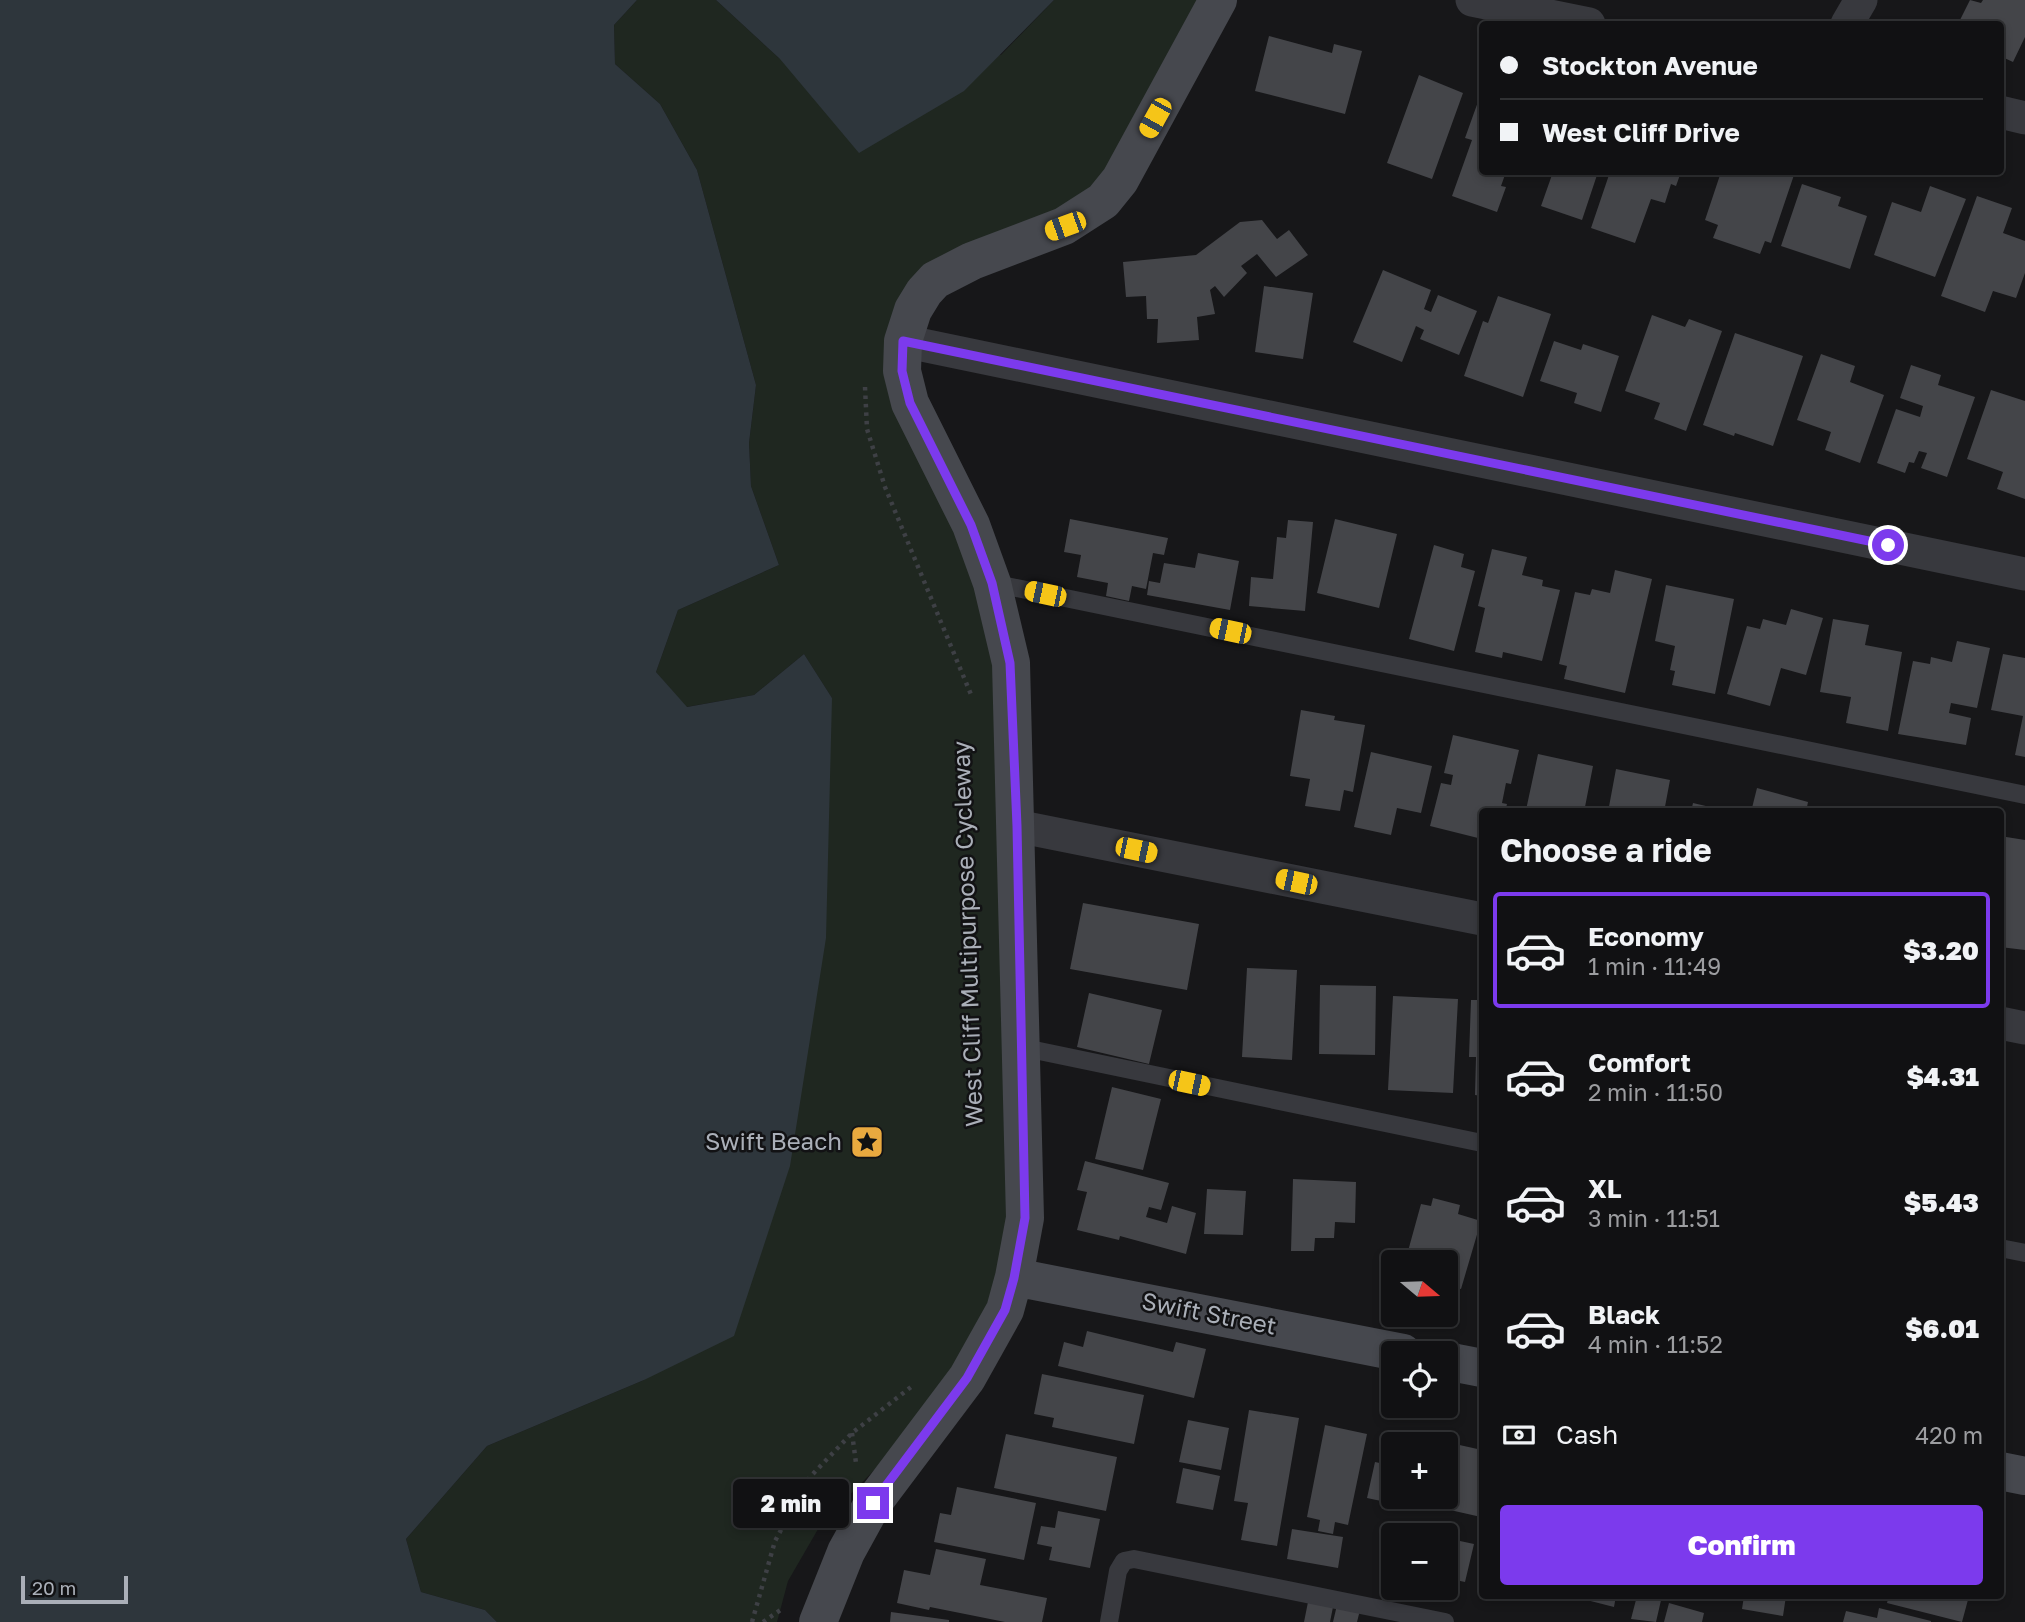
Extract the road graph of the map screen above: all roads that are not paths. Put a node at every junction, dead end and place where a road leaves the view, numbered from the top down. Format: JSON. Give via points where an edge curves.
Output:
{"nodes":[{"id":1,"x":1218,"y":0,"type":"edge"},
{"id":2,"x":1472,"y":0,"type":"edge"},
{"id":3,"x":1861,"y":0,"type":"edge"},
{"id":4,"x":1574,"y":21,"type":"edge"},
{"id":5,"x":1849,"y":21,"type":"edge"},
{"id":6,"x":2004,"y":113,"type":"edge"},
{"id":7,"x":2025,"y":118,"type":"edge"},
{"id":8,"x":903,"y":341,"type":"junction"},
{"id":9,"x":2025,"y":574,"type":"edge"},
{"id":10,"x":992,"y":583,"type":"junction"},
{"id":11,"x":2025,"y":795,"type":"edge"},
{"id":12,"x":1017,"y":826,"type":"junction"},
{"id":13,"x":1479,"y":918,"type":"edge"},
{"id":14,"x":2004,"y":1024,"type":"edge"},
{"id":15,"x":2025,"y":1028,"type":"edge"},
{"id":16,"x":1020,"y":1047,"type":"junction"},
{"id":17,"x":1479,"y":1142,"type":"edge"},
{"id":18,"x":2004,"y":1249,"type":"edge"},
{"id":19,"x":2025,"y":1253,"type":"edge"},
{"id":20,"x":1014,"y":1278,"type":"junction"},
{"id":21,"x":1381,"y":1349,"type":"edge"},
{"id":22,"x":1458,"y":1363,"type":"edge"},
{"id":23,"x":1479,"y":1367,"type":"edge"},
{"id":24,"x":2004,"y":1472,"type":"edge"},
{"id":25,"x":2025,"y":1476,"type":"edge"},
{"id":26,"x":818,"y":1622,"type":"edge"},
{"id":27,"x":1109,"y":1622,"type":"edge"},
{"id":28,"x":1446,"y":1622,"type":"edge"}],
"edges":[{"from":1,"to":8,"type":"street","via":[[1120,180],[1103,201],[1065,226],[935,280],[912,310]]},
{"from":2,"to":4,"type":"street"},
{"from":3,"to":5,"type":"street"},
{"from":6,"to":7,"type":"street"},
{"from":8,"to":9,"type":"street"},
{"from":8,"to":10,"type":"street","via":[[902,371],[910,403],[971,525]]},
{"from":10,"to":11,"type":"lane"},
{"from":10,"to":12,"type":"street","via":[[1010,663]]},
{"from":12,"to":13,"type":"street"},
{"from":12,"to":16,"type":"street"},
{"from":14,"to":15,"type":"street"},
{"from":16,"to":17,"type":"lane"},
{"from":16,"to":20,"type":"street","via":[[1025,1218]]},
{"from":18,"to":19,"type":"lane"},
{"from":20,"to":21,"type":"street","name":"Swift Street"},
{"from":20,"to":26,"type":"street","via":[[1005,1310],[967,1378],[873,1503],[846,1552]]},
{"from":22,"to":23,"type":"street"},
{"from":24,"to":25,"type":"street"},
{"from":27,"to":28,"type":"lane","via":[[1118,1571],[1124,1561],[1134,1559]]}]}
